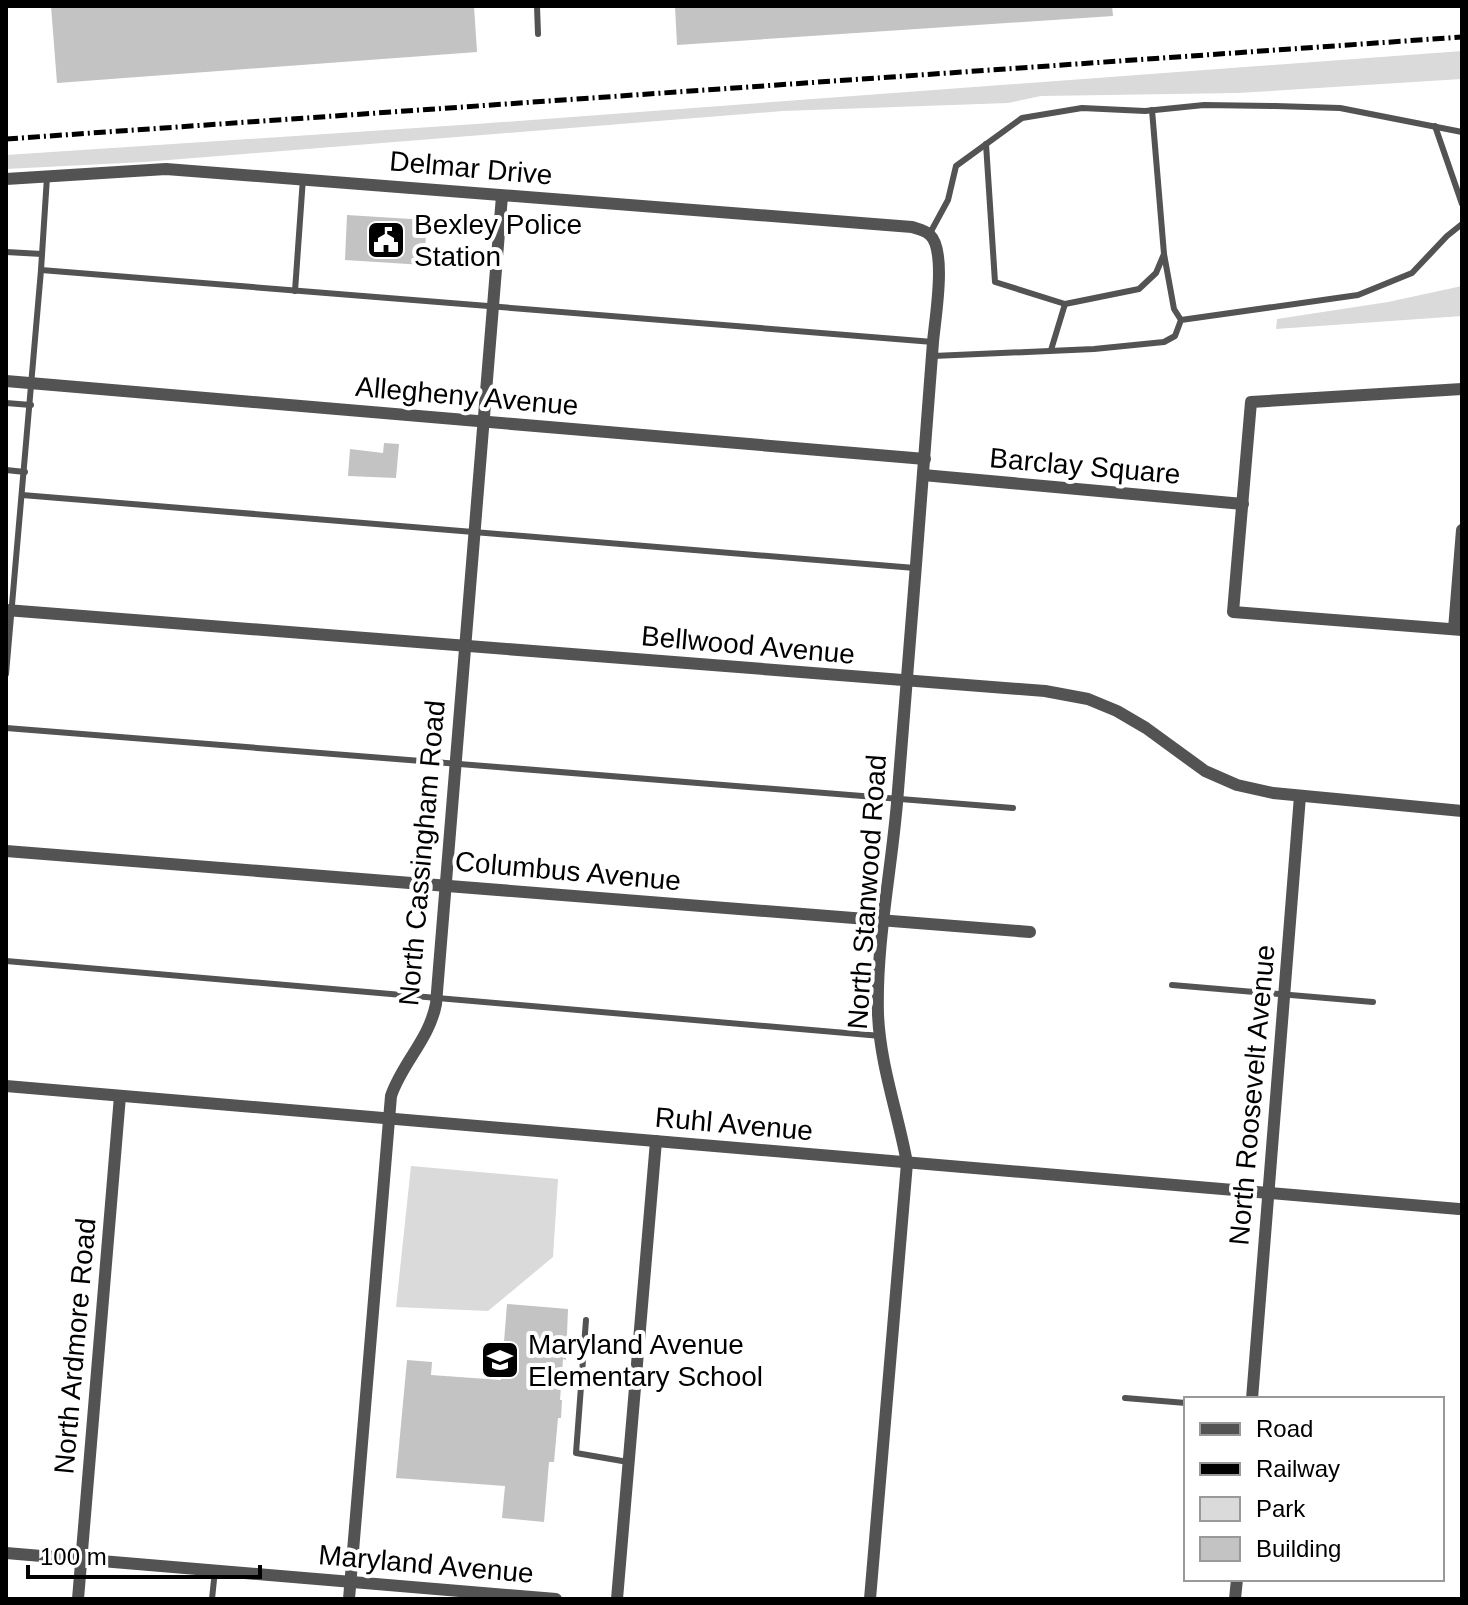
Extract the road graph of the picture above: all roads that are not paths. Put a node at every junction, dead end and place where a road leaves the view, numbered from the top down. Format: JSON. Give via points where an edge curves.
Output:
{"nodes":[{"id":1,"x":537,"y":6,"type":"edge"},
{"id":2,"x":538,"y":34,"type":"dead end"},
{"id":3,"x":1152,"y":110,"type":"junction"},
{"id":4,"x":1435,"y":126,"type":"junction"},
{"id":5,"x":1462,"y":132,"type":"edge"},
{"id":6,"x":986,"y":144,"type":"junction"},
{"id":7,"x":47,"y":176,"type":"junction"},
{"id":8,"x":303,"y":178,"type":"junction"},
{"id":9,"x":6,"y":179,"type":"edge"},
{"id":10,"x":502,"y":196,"type":"junction"},
{"id":11,"x":1462,"y":204,"type":"edge"},
{"id":12,"x":1462,"y":224,"type":"edge"},
{"id":13,"x":929,"y":235,"type":"junction"},
{"id":14,"x":6,"y":252,"type":"edge"},
{"id":15,"x":42,"y":254,"type":"junction"},
{"id":16,"x":1164,"y":254,"type":"junction"},
{"id":17,"x":41,"y":270,"type":"junction"},
{"id":18,"x":295,"y":291,"type":"junction"},
{"id":19,"x":1065,"y":304,"type":"junction"},
{"id":20,"x":493,"y":307,"type":"junction"},
{"id":21,"x":1181,"y":320,"type":"junction"},
{"id":22,"x":933,"y":342,"type":"junction"},
{"id":23,"x":1051,"y":350,"type":"junction"},
{"id":24,"x":932,"y":356,"type":"junction"},
{"id":25,"x":6,"y":381,"type":"edge"},
{"id":26,"x":33,"y":384,"type":"junction"},
{"id":27,"x":1462,"y":389,"type":"edge"},
{"id":28,"x":6,"y":403,"type":"edge"},
{"id":29,"x":31,"y":405,"type":"junction"},
{"id":30,"x":483,"y":422,"type":"junction"},
{"id":31,"x":925,"y":459,"type":"junction"},
{"id":32,"x":6,"y":470,"type":"edge"},
{"id":33,"x":25,"y":472,"type":"junction"},
{"id":34,"x":923,"y":475,"type":"junction"},
{"id":35,"x":22,"y":495,"type":"junction"},
{"id":36,"x":1243,"y":504,"type":"junction"},
{"id":37,"x":1462,"y":530,"type":"edge"},
{"id":38,"x":474,"y":531,"type":"junction"},
{"id":39,"x":915,"y":568,"type":"junction"},
{"id":40,"x":9,"y":610,"type":"edge"},
{"id":41,"x":1458,"y":630,"type":"edge"},
{"id":42,"x":464,"y":646,"type":"junction"},
{"id":43,"x":6,"y":674,"type":"edge"},
{"id":44,"x":905,"y":681,"type":"junction"},
{"id":45,"x":6,"y":728,"type":"edge"},
{"id":46,"x":454,"y":765,"type":"junction"},
{"id":47,"x":1300,"y":796,"type":"junction"},
{"id":48,"x":897,"y":798,"type":"junction"},
{"id":49,"x":1013,"y":808,"type":"dead end"},
{"id":50,"x":1462,"y":811,"type":"edge"},
{"id":51,"x":6,"y":851,"type":"edge"},
{"id":52,"x":444,"y":886,"type":"junction"},
{"id":53,"x":883,"y":921,"type":"junction"},
{"id":54,"x":1030,"y":932,"type":"dead end"},
{"id":55,"x":6,"y":961,"type":"edge"},
{"id":56,"x":1172,"y":985,"type":"dead end"},
{"id":57,"x":1284,"y":994,"type":"junction"},
{"id":58,"x":436,"y":998,"type":"junction"},
{"id":59,"x":1373,"y":1002,"type":"dead end"},
{"id":60,"x":881,"y":1036,"type":"junction"},
{"id":61,"x":6,"y":1086,"type":"edge"},
{"id":62,"x":120,"y":1096,"type":"junction"},
{"id":63,"x":388,"y":1119,"type":"junction"},
{"id":64,"x":656,"y":1141,"type":"junction"},
{"id":65,"x":907,"y":1163,"type":"junction"},
{"id":66,"x":1268,"y":1193,"type":"junction"},
{"id":67,"x":1460,"y":1209,"type":"edge"},
{"id":68,"x":586,"y":1320,"type":"dead end"},
{"id":69,"x":1252,"y":1397,"type":"edge"},
{"id":70,"x":1125,"y":1398,"type":"dead end"},
{"id":71,"x":1184,"y":1403,"type":"edge"},
{"id":72,"x":628,"y":1462,"type":"junction"},
{"id":73,"x":6,"y":1553,"type":"edge"},
{"id":74,"x":81,"y":1560,"type":"junction"},
{"id":75,"x":215,"y":1570,"type":"junction"},
{"id":76,"x":350,"y":1581,"type":"junction"},
{"id":77,"x":482,"y":1596,"type":"edge"},
{"id":78,"x":78,"y":1599,"type":"edge"},
{"id":79,"x":212,"y":1599,"type":"edge"},
{"id":80,"x":349,"y":1599,"type":"edge"},
{"id":81,"x":556,"y":1599,"type":"edge"},
{"id":82,"x":617,"y":1599,"type":"edge"},
{"id":83,"x":870,"y":1599,"type":"edge"}],
"edges":[{"from":1,"to":2,"type":"lane"},
{"from":3,"to":4,"type":"lane","via":[[1204,105],[1340,108]]},
{"from":3,"to":6,"type":"lane","via":[[1082,108],[1022,118]]},
{"from":3,"to":16,"type":"lane"},
{"from":4,"to":5,"type":"lane"},
{"from":4,"to":11,"type":"lane"},
{"from":6,"to":13,"type":"lane","via":[[956,166],[948,200]]},
{"from":6,"to":19,"type":"lane","via":[[995,282]]},
{"from":7,"to":8,"type":"street","name":"Delmar Drive","via":[[166,169]]},
{"from":7,"to":9,"type":"street","name":"Delmar Drive"},
{"from":7,"to":15,"type":"lane"},
{"from":8,"to":10,"type":"street","name":"Delmar Drive"},
{"from":8,"to":18,"type":"lane"},
{"from":10,"to":13,"type":"street","name":"Delmar Drive","via":[[912,227]]},
{"from":10,"to":20,"type":"street","name":"North Cassingham Road"},
{"from":12,"to":21,"type":"lane","via":[[1412,273],[1358,295]]},
{"from":13,"to":22,"type":"street","name":"North Stanwood Road","via":[[939,267]]},
{"from":14,"to":15,"type":"lane"},
{"from":15,"to":17,"type":"lane"},
{"from":16,"to":19,"type":"lane","via":[[1156,273],[1139,289]]},
{"from":16,"to":21,"type":"lane","via":[[1174,309]]},
{"from":17,"to":18,"type":"lane"},
{"from":17,"to":26,"type":"lane"},
{"from":18,"to":20,"type":"lane"},
{"from":19,"to":23,"type":"lane"},
{"from":20,"to":22,"type":"lane"},
{"from":20,"to":30,"type":"street","name":"North Cassingham Road"},
{"from":21,"to":23,"type":"lane","via":[[1175,336],[1164,342]]},
{"from":22,"to":24,"type":"street","name":"North Stanwood Road"},
{"from":23,"to":24,"type":"lane"},
{"from":24,"to":31,"type":"street","name":"North Stanwood Road"},
{"from":25,"to":26,"type":"street","name":"Allegheny Avenue"},
{"from":26,"to":29,"type":"lane"},
{"from":26,"to":30,"type":"street","name":"Allegheny Avenue"},
{"from":27,"to":36,"type":"street","via":[[1251,402]]},
{"from":28,"to":29,"type":"lane"},
{"from":29,"to":33,"type":"lane"},
{"from":30,"to":31,"type":"street","name":"Allegheny Avenue"},
{"from":30,"to":38,"type":"street","name":"North Cassingham Road"},
{"from":31,"to":34,"type":"street","name":"North Stanwood Road"},
{"from":32,"to":33,"type":"lane"},
{"from":33,"to":35,"type":"lane"},
{"from":34,"to":36,"type":"street","name":"Barclay Square"},
{"from":34,"to":39,"type":"street","name":"North Stanwood Road"},
{"from":35,"to":38,"type":"lane"},
{"from":35,"to":40,"type":"lane"},
{"from":36,"to":41,"type":"street","via":[[1233,612]]},
{"from":37,"to":41,"type":"street"},
{"from":38,"to":39,"type":"lane"},
{"from":38,"to":42,"type":"street","name":"North Cassingham Road"},
{"from":39,"to":44,"type":"street","name":"North Stanwood Road"},
{"from":40,"to":42,"type":"street","name":"Bellwood Avenue"},
{"from":40,"to":43,"type":"lane"},
{"from":42,"to":44,"type":"street","name":"Bellwood Avenue"},
{"from":42,"to":46,"type":"street","name":"North Cassingham Road"},
{"from":44,"to":47,"type":"street","name":"Bellwood Avenue","via":[[1088,699],[1146,728],[1205,771],[1237,785]]},
{"from":44,"to":48,"type":"street","name":"North Stanwood Road"},
{"from":45,"to":46,"type":"lane"},
{"from":46,"to":48,"type":"lane"},
{"from":46,"to":52,"type":"street","name":"North Cassingham Road"},
{"from":47,"to":50,"type":"street","name":"Bellwood Avenue"},
{"from":47,"to":57,"type":"street","name":"North Roosevelt Avenue"},
{"from":48,"to":49,"type":"lane"},
{"from":48,"to":53,"type":"street","name":"North Stanwood Road"},
{"from":51,"to":52,"type":"street","name":"Columbus Avenue"},
{"from":52,"to":53,"type":"street","name":"Columbus Avenue"},
{"from":52,"to":58,"type":"street","name":"North Cassingham Road"},
{"from":53,"to":54,"type":"street","name":"Columbus Avenue"},
{"from":53,"to":60,"type":"street","name":"North Stanwood Road"},
{"from":55,"to":58,"type":"lane"},
{"from":56,"to":57,"type":"lane"},
{"from":57,"to":59,"type":"lane"},
{"from":57,"to":66,"type":"street","name":"North Roosevelt Avenue"},
{"from":58,"to":60,"type":"lane"},
{"from":58,"to":63,"type":"street","name":"North Cassingham Road","via":[[419,1048],[396,1080]]},
{"from":60,"to":65,"type":"street","name":"North Stanwood Road"},
{"from":61,"to":62,"type":"street","name":"Ruhl Avenue"},
{"from":62,"to":63,"type":"street","name":"Ruhl Avenue"},
{"from":62,"to":74,"type":"street","name":"North Ardmore Road"},
{"from":63,"to":64,"type":"street","name":"Ruhl Avenue"},
{"from":63,"to":76,"type":"street","name":"North Cassingham Road"},
{"from":64,"to":65,"type":"street","name":"Ruhl Avenue"},
{"from":64,"to":72,"type":"street"},
{"from":65,"to":66,"type":"street","name":"Ruhl Avenue"},
{"from":65,"to":83,"type":"street","name":"North Stanwood Road"},
{"from":66,"to":67,"type":"street","name":"Ruhl Avenue"},
{"from":66,"to":69,"type":"street","name":"North Roosevelt Avenue"},
{"from":68,"to":72,"type":"lane","via":[[576,1453]]},
{"from":70,"to":71,"type":"lane"},
{"from":72,"to":82,"type":"street"},
{"from":73,"to":74,"type":"street","name":"Maryland Avenue"},
{"from":74,"to":75,"type":"street","name":"Maryland Avenue"},
{"from":74,"to":78,"type":"street","name":"North Ardmore Road"},
{"from":75,"to":76,"type":"street","name":"Maryland Avenue"},
{"from":75,"to":79,"type":"lane"},
{"from":76,"to":77,"type":"street","name":"Maryland Avenue"},
{"from":76,"to":80,"type":"street","name":"North Cassingham Road"},
{"from":77,"to":81,"type":"street","name":"Maryland Avenue"}]}
